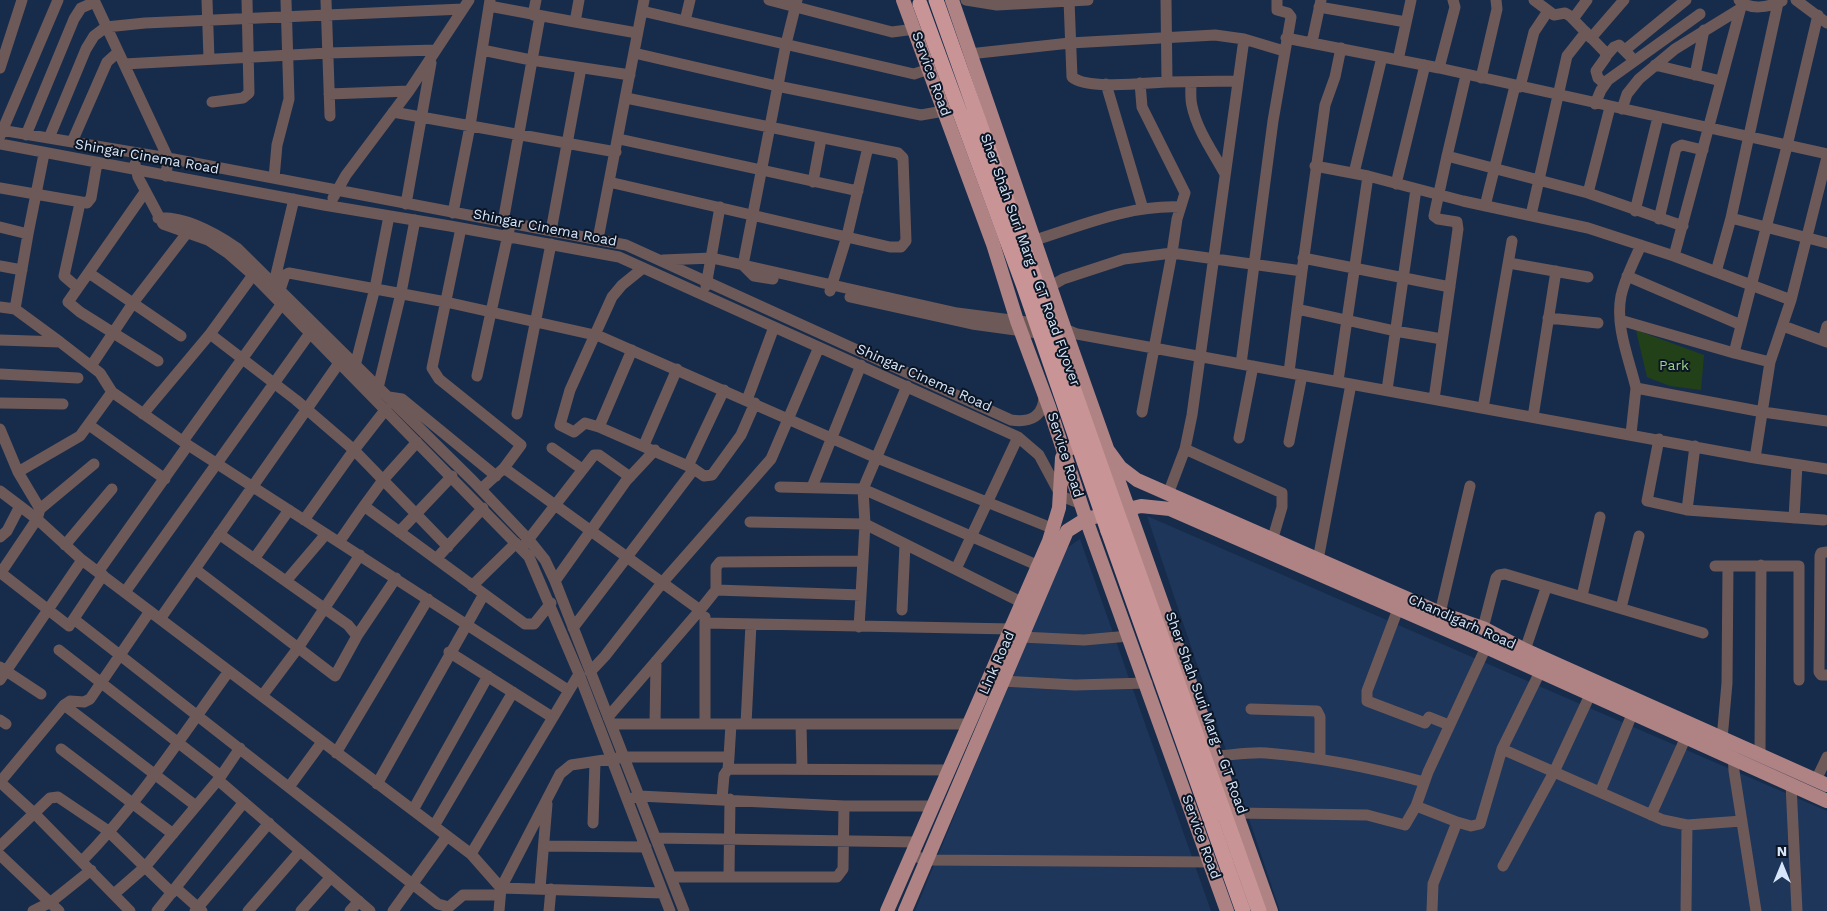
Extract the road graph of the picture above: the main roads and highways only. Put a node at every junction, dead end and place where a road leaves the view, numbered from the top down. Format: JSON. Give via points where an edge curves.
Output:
{"nodes":[{"id":1,"x":903,"y":0,"type":"edge"},
{"id":2,"x":919,"y":0,"type":"edge"},
{"id":3,"x":936,"y":0,"type":"edge"},
{"id":4,"x":952,"y":0,"type":"edge"},
{"id":5,"x":1107,"y":447,"type":"junction"},
{"id":6,"x":1065,"y":452,"type":"junction"},
{"id":7,"x":1130,"y":508,"type":"junction"},
{"id":8,"x":1086,"y":520,"type":"junction"},
{"id":9,"x":1115,"y":528,"type":"junction"},
{"id":10,"x":1016,"y":633,"type":"junction"},
{"id":11,"x":1734,"y":751,"type":"junction"},
{"id":12,"x":1823,"y":781,"type":"edge"},
{"id":13,"x":1827,"y":801,"type":"edge"},
{"id":14,"x":887,"y":911,"type":"edge"},
{"id":15,"x":904,"y":911,"type":"edge"},
{"id":16,"x":1228,"y":911,"type":"edge"},
{"id":17,"x":1244,"y":911,"type":"edge"},
{"id":18,"x":1259,"y":911,"type":"edge"},
{"id":19,"x":1270,"y":911,"type":"edge"}],
"edges":[{"from":1,"to":6,"type":"main road","name":"Service Road"},
{"from":2,"to":9,"type":"highway","name":"Sher Shah Suri Marg - GT Road Flyover","bridge":true},
{"from":3,"to":9,"type":"highway","name":"Sher Shah Suri Marg - GT Road Flyover","bridge":true},
{"from":4,"to":5,"type":"main road"},
{"from":5,"to":6,"type":"main road","via":[[1101,441],[1089,440]]},
{"from":5,"to":7,"type":"main road"},
{"from":5,"to":11,"type":"main road","name":"Chandigarh Road","via":[[1128,474],[1168,494],[1440,613],[1482,628],[1722,739]]},
{"from":6,"to":8,"type":"main road","name":"Service Road"},
{"from":6,"to":10,"type":"main road","name":"Link Road","via":[[1054,529],[1023,603]]},
{"from":7,"to":8,"type":"main road","name":"Link Road"},
{"from":7,"to":11,"type":"main road","name":"Chandigarh Road","via":[[1150,505],[1170,509],[1686,737]]},
{"from":7,"to":19,"type":"main road"},
{"from":8,"to":10,"type":"main road","name":"Link Road","via":[[1067,532]]},
{"from":8,"to":16,"type":"main road","name":"Service Road"},
{"from":9,"to":17,"type":"highway"},
{"from":9,"to":18,"type":"highway","name":"Sher Shah Suri Marg - GT Road"},
{"from":10,"to":14,"type":"main road","name":"Link Road","via":[[969,724]]},
{"from":10,"to":15,"type":"main road","name":"Link Road","via":[[1002,681]]},
{"from":11,"to":12,"type":"main road","name":"Chandigarh Road","via":[[1760,756]]},
{"from":11,"to":13,"type":"main road","name":"Chandigarh Road"}]}
